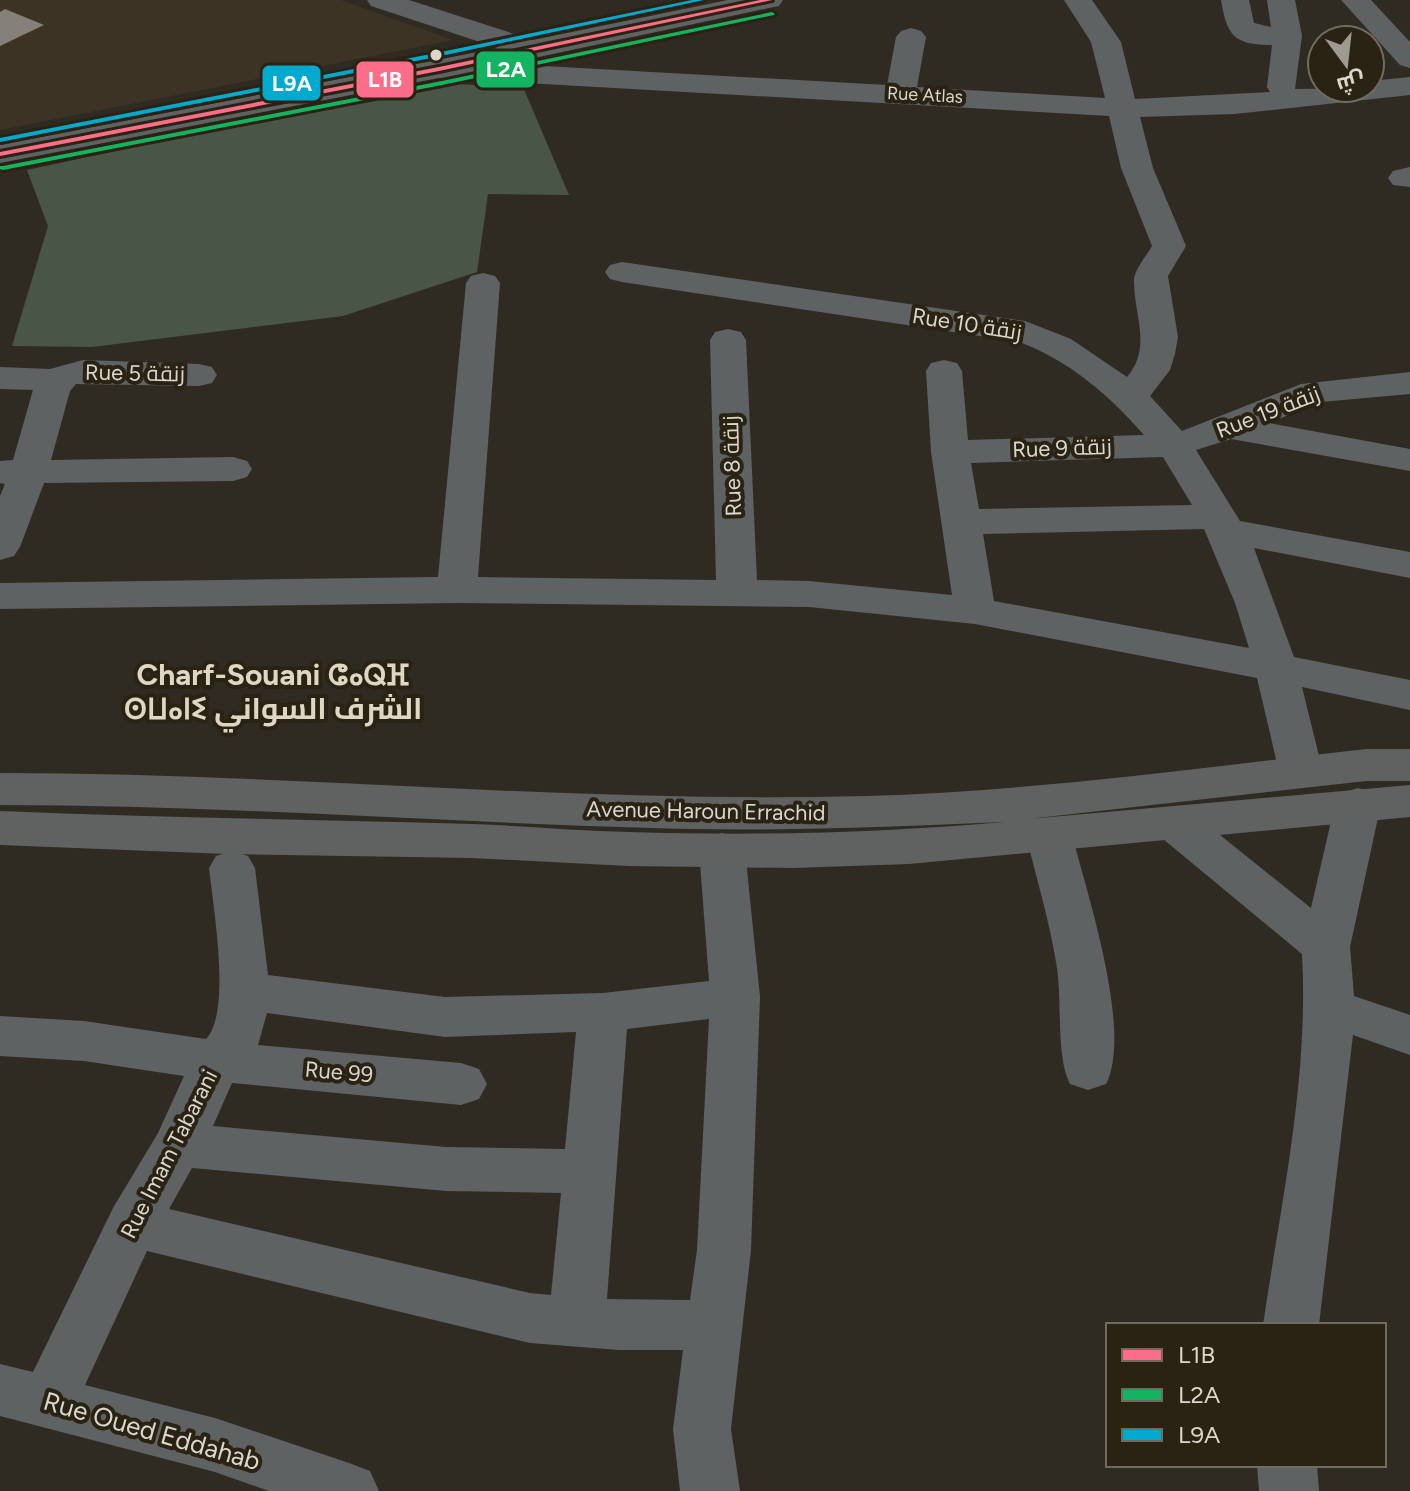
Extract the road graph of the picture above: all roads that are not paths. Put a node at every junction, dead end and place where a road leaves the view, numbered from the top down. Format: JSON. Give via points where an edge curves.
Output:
{"nodes":[{"id":1,"x":381,"y":0,"type":"edge"},
{"id":2,"x":480,"y":0,"type":"edge"},
{"id":3,"x":769,"y":0,"type":"edge"},
{"id":4,"x":1078,"y":0,"type":"edge"},
{"id":5,"x":1235,"y":0,"type":"edge"},
{"id":6,"x":1281,"y":0,"type":"edge"},
{"id":7,"x":1355,"y":0,"type":"edge"},
{"id":8,"x":462,"y":27,"type":"junction"},
{"id":9,"x":1287,"y":36,"type":"junction"},
{"id":10,"x":911,"y":37,"type":"dead end"},
{"id":11,"x":530,"y":49,"type":"junction"},
{"id":12,"x":1410,"y":59,"type":"edge"},
{"id":13,"x":439,"y":69,"type":"junction"},
{"id":14,"x":1282,"y":87,"type":"dead end"},
{"id":15,"x":1403,"y":88,"type":"edge"},
{"id":16,"x":901,"y":94,"type":"junction"},
{"id":17,"x":1124,"y":108,"type":"junction"},
{"id":18,"x":0,"y":154,"type":"edge"},
{"id":19,"x":622,"y":272,"type":"dead end"},
{"id":20,"x":483,"y":283,"type":"dead end"},
{"id":21,"x":728,"y":340,"type":"dead end"},
{"id":22,"x":944,"y":371,"type":"dead end"},
{"id":23,"x":199,"y":375,"type":"dead end"},
{"id":24,"x":0,"y":378,"type":"edge"},
{"id":25,"x":58,"y":380,"type":"junction"},
{"id":26,"x":1410,"y":383,"type":"edge"},
{"id":27,"x":1131,"y":395,"type":"junction"},
{"id":28,"x":1229,"y":427,"type":"junction"},
{"id":29,"x":1174,"y":445,"type":"junction"},
{"id":30,"x":950,"y":452,"type":"junction"},
{"id":31,"x":1410,"y":460,"type":"edge"},
{"id":32,"x":233,"y":469,"type":"dead end"},
{"id":33,"x":15,"y":472,"type":"edge"},
{"id":34,"x":961,"y":522,"type":"junction"},
{"id":35,"x":1222,"y":524,"type":"junction"},
{"id":36,"x":0,"y":547,"type":"edge"},
{"id":37,"x":1410,"y":565,"type":"edge"},
{"id":38,"x":457,"y":590,"type":"junction"},
{"id":39,"x":737,"y":591,"type":"junction"},
{"id":40,"x":0,"y":596,"type":"edge"},
{"id":41,"x":975,"y":611,"type":"junction"},
{"id":42,"x":1278,"y":667,"type":"junction"},
{"id":43,"x":1410,"y":695,"type":"edge"},
{"id":44,"x":1410,"y":765,"type":"edge"},
{"id":45,"x":1301,"y":772,"type":"junction"},
{"id":46,"x":0,"y":789,"type":"edge"},
{"id":47,"x":1410,"y":801,"type":"edge"},
{"id":48,"x":1358,"y":804,"type":"junction"},
{"id":49,"x":1173,"y":822,"type":"junction"},
{"id":50,"x":0,"y":828,"type":"edge"},
{"id":51,"x":1049,"y":835,"type":"junction"},
{"id":52,"x":722,"y":850,"type":"junction"},
{"id":53,"x":232,"y":868,"type":"dead end"},
{"id":54,"x":1326,"y":947,"type":"junction"},
{"id":55,"x":242,"y":991,"type":"junction"},
{"id":56,"x":735,"y":997,"type":"junction"},
{"id":57,"x":1330,"y":1007,"type":"junction"},
{"id":58,"x":603,"y":1012,"type":"junction"},
{"id":59,"x":1410,"y":1035,"type":"edge"},
{"id":60,"x":0,"y":1036,"type":"edge"},
{"id":61,"x":217,"y":1061,"type":"junction"},
{"id":62,"x":1088,"y":1070,"type":"dead end"},
{"id":63,"x":461,"y":1084,"type":"dead end"},
{"id":64,"x":178,"y":1145,"type":"junction"},
{"id":65,"x":590,"y":1171,"type":"junction"},
{"id":66,"x":132,"y":1224,"type":"junction"},
{"id":67,"x":577,"y":1321,"type":"junction"},
{"id":68,"x":1291,"y":1323,"type":"edge"},
{"id":69,"x":717,"y":1325,"type":"junction"},
{"id":70,"x":25,"y":1396,"type":"edge"},
{"id":71,"x":1287,"y":1467,"type":"edge"},
{"id":72,"x":349,"y":1491,"type":"edge"},
{"id":73,"x":710,"y":1491,"type":"edge"},
{"id":74,"x":1289,"y":1491,"type":"edge"}],
"edges":[{"from":1,"to":8,"type":"street"},
{"from":2,"to":8,"type":"street"},
{"from":3,"to":11,"type":"street"},
{"from":4,"to":17,"type":"street","via":[[1106,42]]},
{"from":5,"to":9,"type":"street","via":[[1240,28],[1247,33]]},
{"from":6,"to":9,"type":"street"},
{"from":7,"to":12,"type":"street"},
{"from":8,"to":11,"type":"street"},
{"from":9,"to":14,"type":"street"},
{"from":10,"to":16,"type":"street"},
{"from":11,"to":13,"type":"street"},
{"from":13,"to":16,"type":"street","name":"Rue Atlas"},
{"from":13,"to":18,"type":"street"},
{"from":15,"to":17,"type":"street","name":"Rue Atlas","via":[[1235,105]]},
{"from":16,"to":17,"type":"street","name":"Rue Atlas"},
{"from":17,"to":27,"type":"street","via":[[1137,168],[1169,246],[1151,276],[1160,337],[1157,354],[1152,370]]},
{"from":19,"to":27,"type":"street","name":"Rue 10 زنقة","via":[[1025,332],[1056,344]]},
{"from":20,"to":38,"type":"street"},
{"from":21,"to":39,"type":"street","name":"Rue 8 زنقة"},
{"from":22,"to":30,"type":"street"},
{"from":23,"to":25,"type":"street","name":"Rue 5 زنقة","via":[[83,371]]},
{"from":24,"to":25,"type":"street"},
{"from":25,"to":33,"type":"street","name":"Rue 5 زنقة"},
{"from":26,"to":28,"type":"street","name":"Rue 19 زنقة","via":[[1314,392]]},
{"from":27,"to":29,"type":"street","name":"Rue 10 زنقة"},
{"from":28,"to":29,"type":"street","name":"Rue 19 زنقة"},
{"from":28,"to":31,"type":"street"},
{"from":29,"to":30,"type":"street","name":"Rue 9 زنقة"},
{"from":29,"to":35,"type":"street","name":"Rue 10 زنقة"},
{"from":30,"to":34,"type":"street"},
{"from":32,"to":33,"type":"street"},
{"from":33,"to":36,"type":"street","name":"Rue 5 زنقة"},
{"from":34,"to":35,"type":"street"},
{"from":34,"to":41,"type":"street"},
{"from":35,"to":37,"type":"street"},
{"from":35,"to":42,"type":"street","name":"Rue 10 زنقة"},
{"from":38,"to":39,"type":"street"},
{"from":38,"to":40,"type":"street"},
{"from":39,"to":41,"type":"street"},
{"from":41,"to":42,"type":"street"},
{"from":42,"to":43,"type":"street"},
{"from":42,"to":45,"type":"street","name":"Rue 10 زنقة"},
{"from":44,"to":45,"type":"main road","name":"Avenue Haroun Errachid"},
{"from":45,"to":46,"type":"main road","name":"Avenue Haroun Errachid","via":[[1013,805],[792,814],[145,789]]},
{"from":47,"to":48,"type":"main road","name":"Avenue Haroun Errachid"},
{"from":48,"to":49,"type":"main road","name":"Avenue Haroun Errachid"},
{"from":48,"to":54,"type":"street"},
{"from":49,"to":51,"type":"main road","name":"Avenue Haroun Errachid"},
{"from":49,"to":54,"type":"street"},
{"from":50,"to":52,"type":"main road","name":"Avenue Haroun Errachid"},
{"from":51,"to":52,"type":"main road","name":"Avenue Haroun Errachid","via":[[909,847]]},
{"from":51,"to":62,"type":"street","via":[[1081,963]]},
{"from":52,"to":56,"type":"street"},
{"from":53,"to":55,"type":"street"},
{"from":54,"to":57,"type":"street"},
{"from":55,"to":58,"type":"street","via":[[445,1017]]},
{"from":55,"to":61,"type":"street","via":[[239,1033]]},
{"from":56,"to":58,"type":"street"},
{"from":56,"to":69,"type":"street"},
{"from":57,"to":59,"type":"street"},
{"from":57,"to":68,"type":"street"},
{"from":58,"to":65,"type":"street"},
{"from":60,"to":61,"type":"street","name":"Rue Imam Tabarani","via":[[84,1041]]},
{"from":61,"to":63,"type":"street","name":"Rue 99"},
{"from":61,"to":64,"type":"street","name":"Rue Imam Tabarani"},
{"from":64,"to":65,"type":"street","via":[[446,1169]]},
{"from":64,"to":66,"type":"street","name":"Rue Imam Tabarani"},
{"from":65,"to":67,"type":"street"},
{"from":66,"to":67,"type":"street","via":[[487,1310]]},
{"from":66,"to":70,"type":"street","name":"Rue Imam Tabarani"},
{"from":67,"to":69,"type":"street"},
{"from":69,"to":73,"type":"street","via":[[702,1429]]},
{"from":70,"to":72,"type":"street","name":"Rue Oued Eddahab","via":[[215,1445]]},
{"from":71,"to":74,"type":"street"}]}
